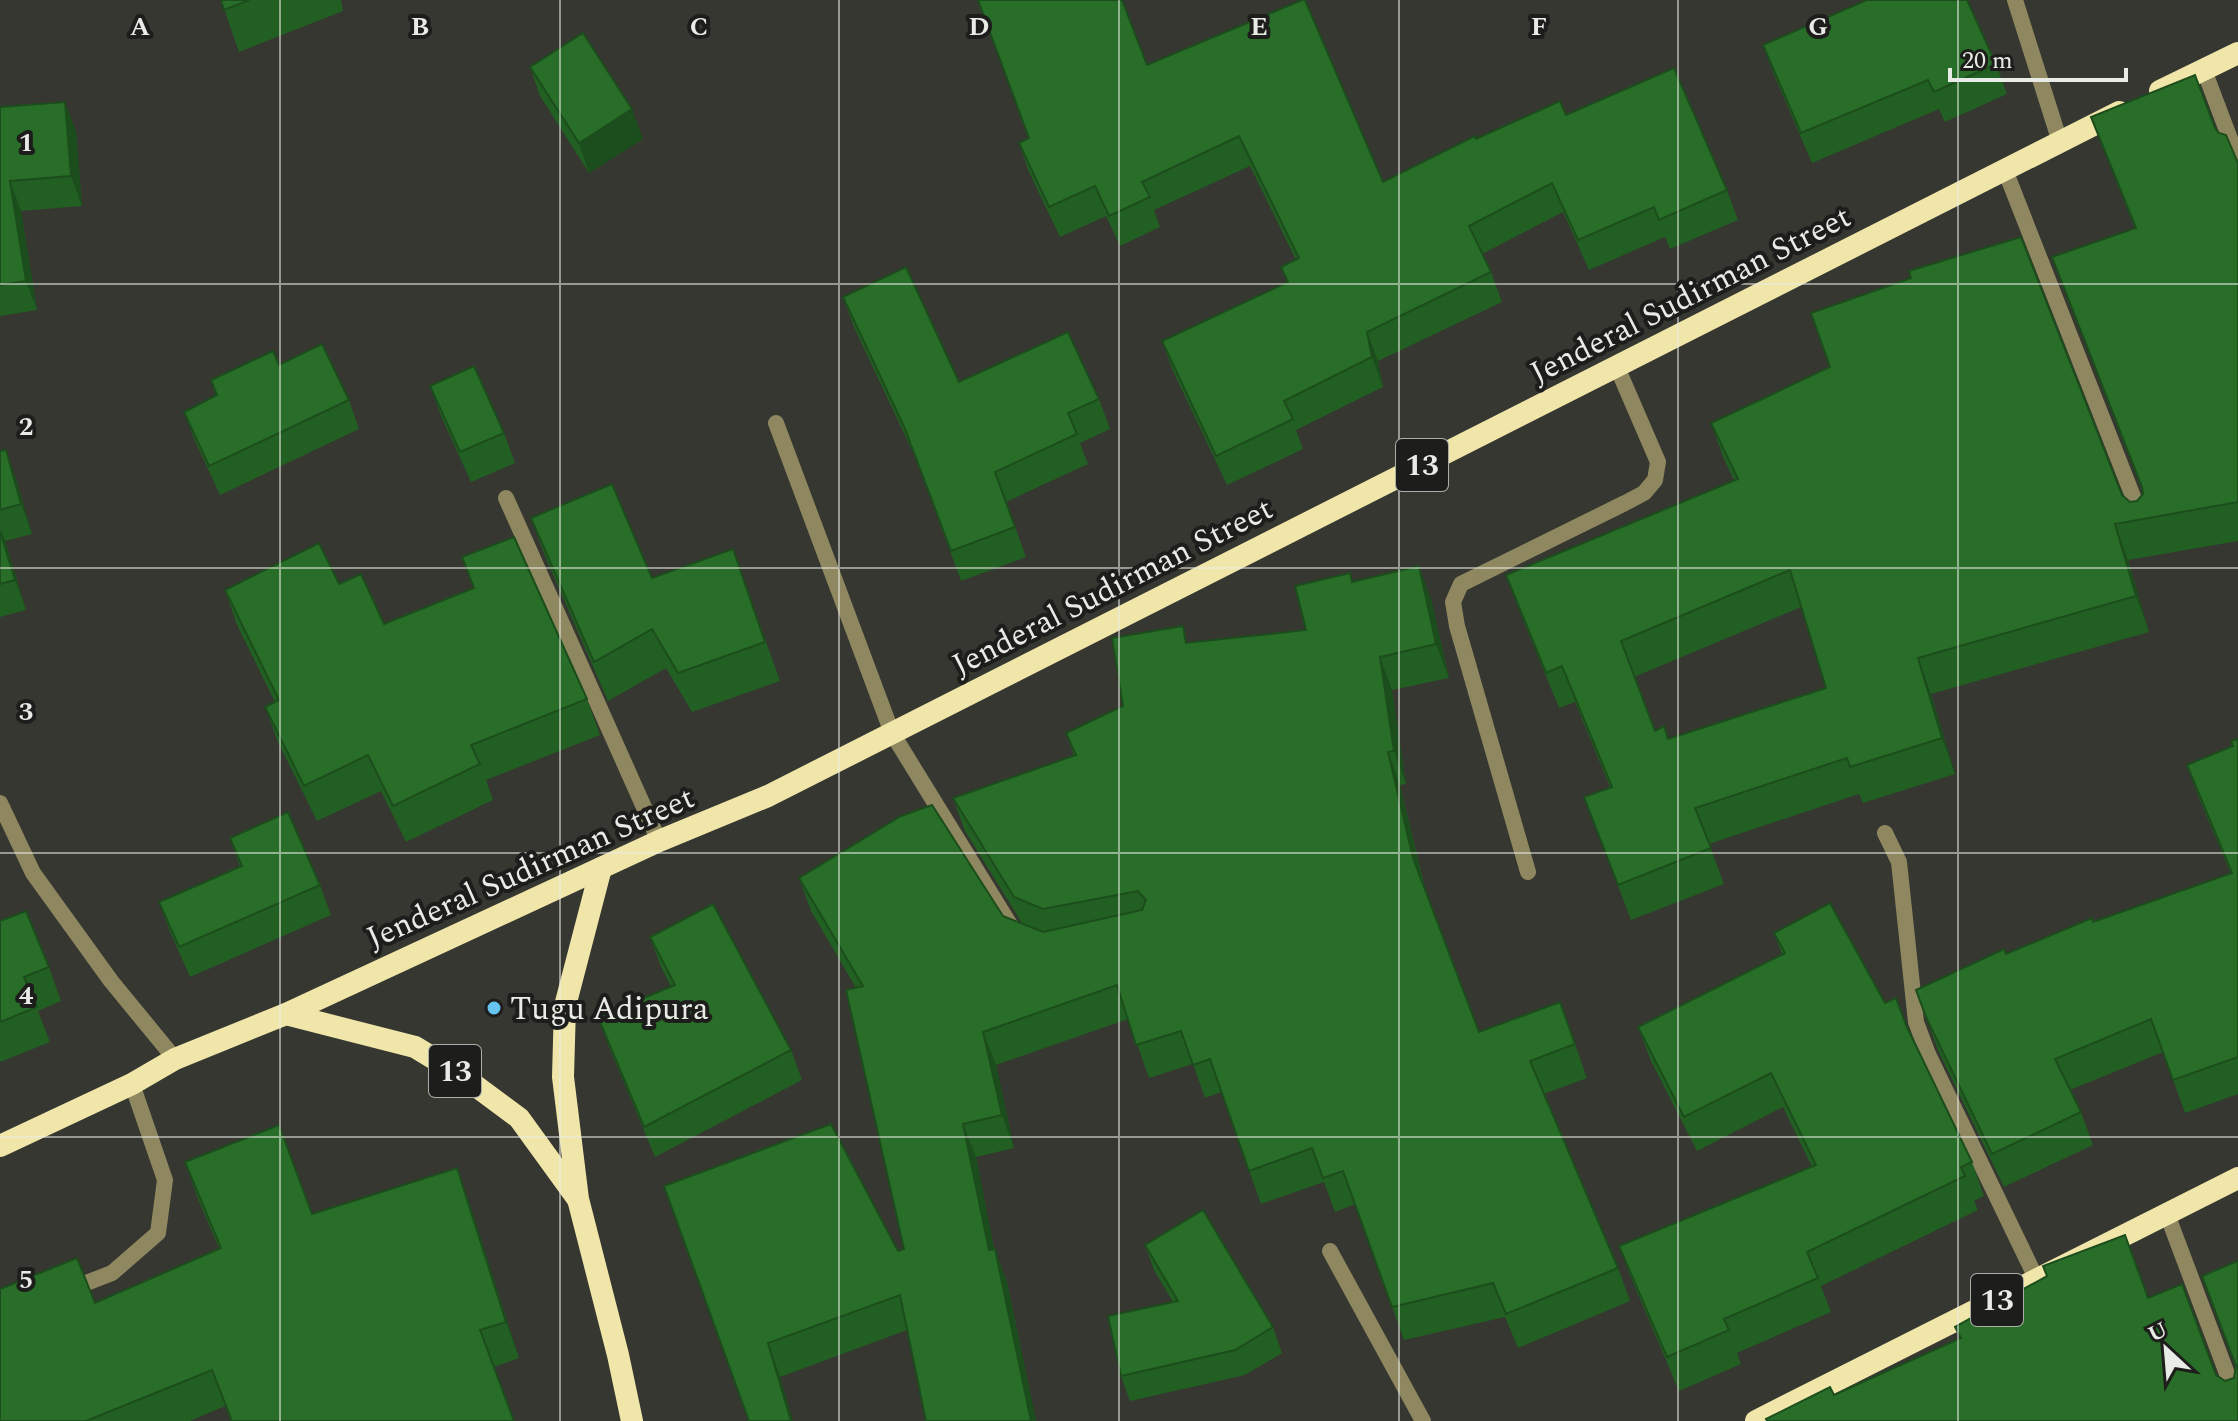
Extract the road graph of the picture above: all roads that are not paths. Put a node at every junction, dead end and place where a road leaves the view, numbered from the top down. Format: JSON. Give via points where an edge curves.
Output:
{"nodes":[{"id":1,"x":2015,"y":0,"type":"edge"},
{"id":2,"x":2238,"y":53,"type":"edge"},
{"id":3,"x":2204,"y":70,"type":"junction"},
{"id":4,"x":2060,"y":142,"type":"junction"},
{"id":5,"x":2238,"y":160,"type":"edge"},
{"id":6,"x":2005,"y":170,"type":"junction"},
{"id":7,"x":1617,"y":367,"type":"junction"},
{"id":8,"x":776,"y":423,"type":"dead end"},
{"id":9,"x":506,"y":498,"type":"dead end"},
{"id":10,"x":2145,"y":527,"type":"edge"},
{"id":11,"x":892,"y":733,"type":"junction"},
{"id":12,"x":0,"y":803,"type":"edge"},
{"id":13,"x":1885,"y":833,"type":"dead end"},
{"id":14,"x":659,"y":841,"type":"junction"},
{"id":15,"x":601,"y":868,"type":"junction"},
{"id":16,"x":1528,"y":872,"type":"dead end"},
{"id":17,"x":1031,"y":944,"type":"edge"},
{"id":18,"x":286,"y":1014,"type":"junction"},
{"id":19,"x":175,"y":1059,"type":"junction"},
{"id":20,"x":132,"y":1084,"type":"junction"},
{"id":21,"x":0,"y":1146,"type":"edge"},
{"id":22,"x":2238,"y":1178,"type":"edge"},
{"id":23,"x":578,"y":1199,"type":"junction"},
{"id":24,"x":2167,"y":1214,"type":"junction"},
{"id":25,"x":1330,"y":1251,"type":"dead end"},
{"id":26,"x":2037,"y":1280,"type":"junction"},
{"id":27,"x":56,"y":1295,"type":"edge"},
{"id":28,"x":2238,"y":1403,"type":"edge"},
{"id":29,"x":632,"y":1421,"type":"edge"},
{"id":30,"x":1423,"y":1421,"type":"edge"},
{"id":31,"x":1756,"y":1421,"type":"edge"}],
"edges":[{"from":1,"to":4,"type":"street"},
{"from":2,"to":3,"type":"highway","name":"Jenderal Sudirman Street","number":"13"},
{"from":3,"to":4,"type":"highway","name":"Jenderal Sudirman Street","number":"13"},
{"from":3,"to":5,"type":"street"},
{"from":4,"to":6,"type":"highway","name":"Jenderal Sudirman Street","number":"13"},
{"from":6,"to":7,"type":"highway","name":"Jenderal Sudirman Street","number":"13"},
{"from":6,"to":10,"type":"street"},
{"from":7,"to":11,"type":"highway","name":"Jenderal Sudirman Street","number":"13"},
{"from":7,"to":16,"type":"street","via":[[1658,462],[1655,480],[1644,493],[1461,584],[1453,602]]},
{"from":8,"to":11,"type":"street"},
{"from":9,"to":14,"type":"street"},
{"from":11,"to":14,"type":"highway","name":"Jenderal Sudirman Street","number":"13","via":[[768,796]]},
{"from":11,"to":17,"type":"street","via":[[1019,939]]},
{"from":12,"to":19,"type":"street","via":[[33,873]]},
{"from":13,"to":26,"type":"street","via":[[1899,862],[1916,1022]]},
{"from":14,"to":15,"type":"highway","name":"Jenderal Sudirman Street","number":"13"},
{"from":15,"to":18,"type":"highway","name":"Jenderal Sudirman Street","number":"13"},
{"from":15,"to":23,"type":"highway","number":"13","via":[[565,1006],[563,1077]]},
{"from":18,"to":19,"type":"highway","name":"Jenderal Sudirman Street","number":"13"},
{"from":18,"to":23,"type":"highway","number":"13","via":[[415,1047],[461,1075],[519,1118]]},
{"from":19,"to":20,"type":"highway","name":"Jenderal Sudirman Street","number":"13"},
{"from":20,"to":21,"type":"highway","name":"Jenderal Sudirman Street","number":"13"},
{"from":20,"to":27,"type":"street","via":[[165,1180],[158,1233],[112,1273]]},
{"from":22,"to":24,"type":"highway","number":"13"},
{"from":23,"to":29,"type":"highway","number":"13"},
{"from":24,"to":26,"type":"highway","number":"13"},
{"from":24,"to":28,"type":"street"},
{"from":25,"to":30,"type":"street"},
{"from":26,"to":31,"type":"highway","number":"13"}]}
